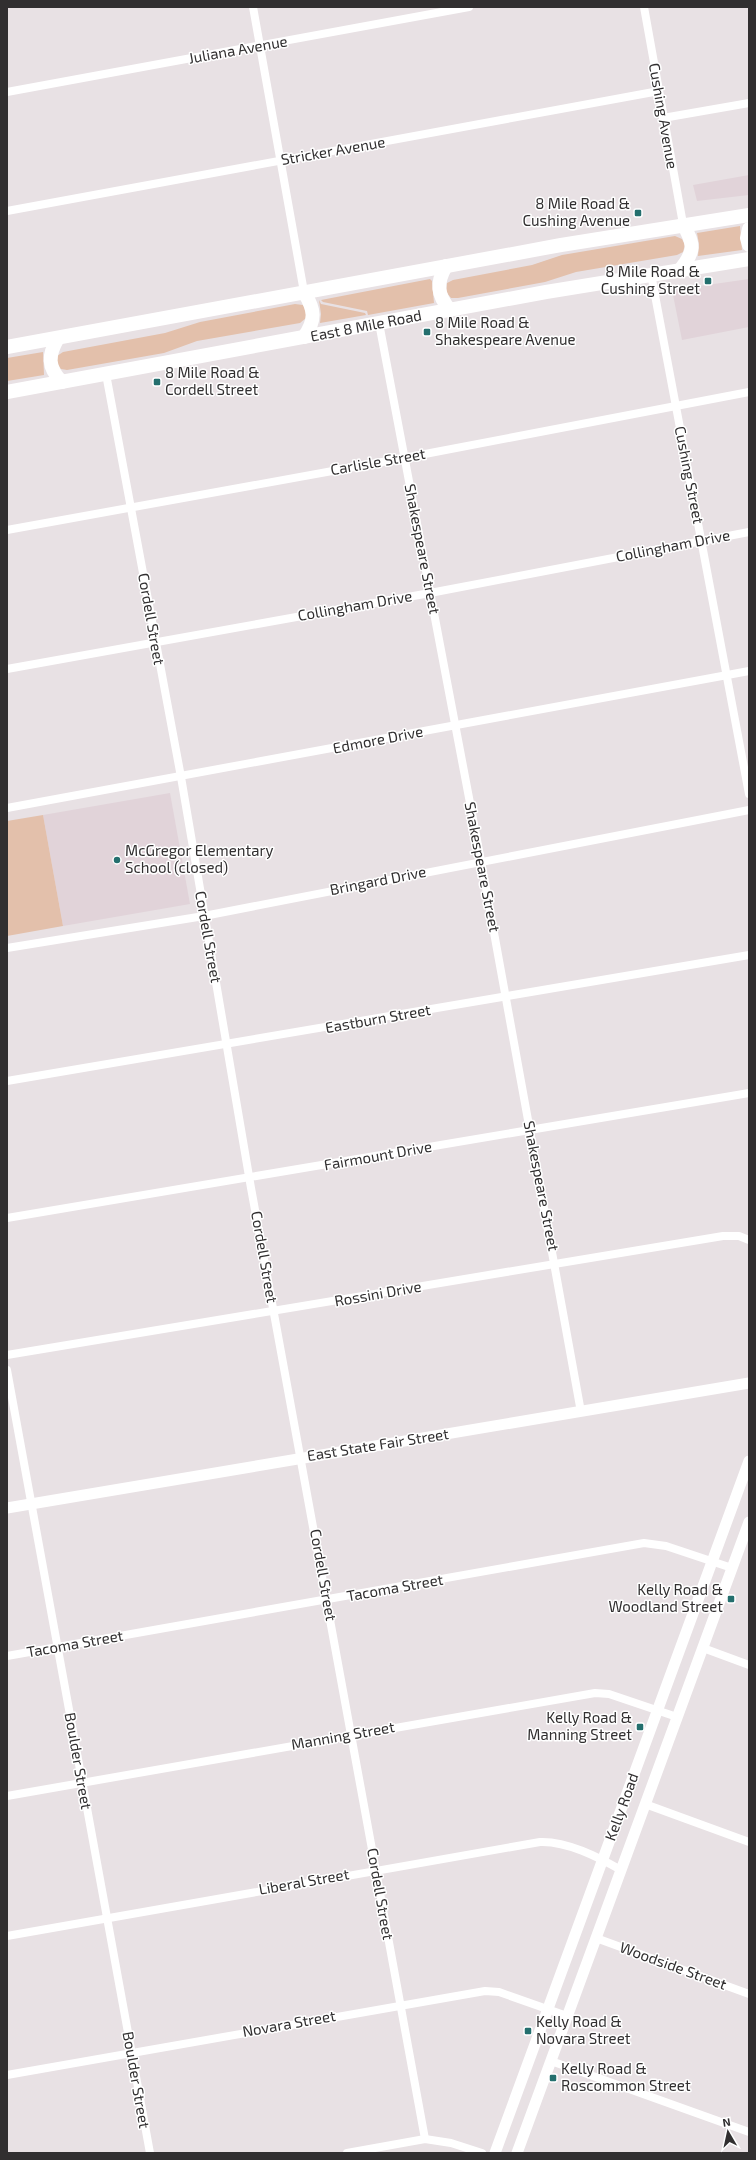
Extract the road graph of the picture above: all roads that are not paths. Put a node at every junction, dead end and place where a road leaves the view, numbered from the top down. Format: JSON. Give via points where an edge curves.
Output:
{"nodes":[{"id":1,"x":252,"y":7,"type":"edge"},
{"id":2,"x":469,"y":7,"type":"edge"},
{"id":3,"x":644,"y":7,"type":"edge"},
{"id":4,"x":259,"y":46,"type":"junction"},
{"id":5,"x":659,"y":91,"type":"junction"},
{"id":6,"x":7,"y":92,"type":"edge"},
{"id":7,"x":749,"y":103,"type":"edge"},
{"id":8,"x":663,"y":118,"type":"junction"},
{"id":9,"x":280,"y":161,"type":"junction"},
{"id":10,"x":7,"y":211,"type":"edge"},
{"id":11,"x":749,"y":215,"type":"edge"},
{"id":12,"x":683,"y":224,"type":"junction"},
{"id":13,"x":749,"y":229,"type":"edge"},
{"id":14,"x":749,"y":245,"type":"edge"},
{"id":15,"x":749,"y":260,"type":"edge"},
{"id":16,"x":446,"y":266,"type":"junction"},
{"id":17,"x":680,"y":270,"type":"junction"},
{"id":18,"x":651,"y":274,"type":"junction"},
{"id":19,"x":304,"y":292,"type":"junction"},
{"id":20,"x":450,"y":310,"type":"junction"},
{"id":21,"x":379,"y":323,"type":"junction"},
{"id":22,"x":304,"y":337,"type":"junction"},
{"id":23,"x":58,"y":338,"type":"junction"},
{"id":24,"x":7,"y":347,"type":"edge"},
{"id":25,"x":106,"y":374,"type":"junction"},
{"id":26,"x":62,"y":382,"type":"junction"},
{"id":27,"x":7,"y":392,"type":"edge"},
{"id":28,"x":749,"y":392,"type":"edge"},
{"id":29,"x":676,"y":406,"type":"junction"},
{"id":30,"x":404,"y":458,"type":"junction"},
{"id":31,"x":130,"y":507,"type":"junction"},
{"id":32,"x":7,"y":530,"type":"edge"},
{"id":33,"x":749,"y":532,"type":"edge"},
{"id":34,"x":702,"y":541,"type":"junction"},
{"id":35,"x":430,"y":593,"type":"junction"},
{"id":36,"x":155,"y":642,"type":"junction"},
{"id":37,"x":7,"y":669,"type":"edge"},
{"id":38,"x":749,"y":671,"type":"edge"},
{"id":39,"x":727,"y":675,"type":"junction"},
{"id":40,"x":456,"y":726,"type":"junction"},
{"id":41,"x":180,"y":777,"type":"junction"},
{"id":42,"x":749,"y":794,"type":"edge"},
{"id":43,"x":7,"y":808,"type":"edge"},
{"id":44,"x":749,"y":810,"type":"edge"},
{"id":45,"x":481,"y":861,"type":"junction"},
{"id":46,"x":204,"y":916,"type":"junction"},
{"id":47,"x":7,"y":948,"type":"edge"},
{"id":48,"x":749,"y":956,"type":"edge"},
{"id":49,"x":506,"y":997,"type":"junction"},
{"id":50,"x":227,"y":1045,"type":"junction"},
{"id":51,"x":7,"y":1081,"type":"edge"},
{"id":52,"x":749,"y":1093,"type":"edge"},
{"id":53,"x":530,"y":1131,"type":"junction"},
{"id":54,"x":250,"y":1178,"type":"junction"},
{"id":55,"x":7,"y":1218,"type":"edge"},
{"id":56,"x":749,"y":1240,"type":"edge"},
{"id":57,"x":556,"y":1264,"type":"junction"},
{"id":58,"x":274,"y":1311,"type":"junction"},
{"id":59,"x":7,"y":1355,"type":"edge"},
{"id":60,"x":7,"y":1370,"type":"edge"},
{"id":61,"x":749,"y":1383,"type":"edge"},
{"id":62,"x":581,"y":1412,"type":"junction"},
{"id":63,"x":302,"y":1458,"type":"junction"},
{"id":64,"x":749,"y":1461,"type":"edge"},
{"id":65,"x":31,"y":1504,"type":"junction"},
{"id":66,"x":7,"y":1508,"type":"edge"},
{"id":67,"x":749,"y":1522,"type":"edge"},
{"id":68,"x":713,"y":1561,"type":"junction"},
{"id":69,"x":732,"y":1568,"type":"junction"},
{"id":70,"x":328,"y":1600,"type":"junction"},
{"id":71,"x":58,"y":1647,"type":"junction"},
{"id":72,"x":703,"y":1648,"type":"junction"},
{"id":73,"x":7,"y":1656,"type":"edge"},
{"id":74,"x":749,"y":1665,"type":"edge"},
{"id":75,"x":658,"y":1710,"type":"junction"},
{"id":76,"x":677,"y":1717,"type":"junction"},
{"id":77,"x":352,"y":1735,"type":"junction"},
{"id":78,"x":82,"y":1783,"type":"junction"},
{"id":79,"x":7,"y":1796,"type":"edge"},
{"id":80,"x":645,"y":1804,"type":"junction"},
{"id":81,"x":749,"y":1842,"type":"edge"},
{"id":82,"x":603,"y":1860,"type":"junction"},
{"id":83,"x":376,"y":1870,"type":"junction"},
{"id":84,"x":621,"y":1870,"type":"junction"},
{"id":85,"x":107,"y":1918,"type":"junction"},
{"id":86,"x":7,"y":1936,"type":"edge"},
{"id":87,"x":596,"y":1938,"type":"junction"},
{"id":88,"x":749,"y":1994,"type":"edge"},
{"id":89,"x":399,"y":2005,"type":"junction"},
{"id":90,"x":548,"y":2009,"type":"junction"},
{"id":91,"x":568,"y":2016,"type":"junction"},
{"id":92,"x":132,"y":2052,"type":"junction"},
{"id":93,"x":551,"y":2061,"type":"junction"},
{"id":94,"x":7,"y":2074,"type":"edge"},
{"id":95,"x":749,"y":2132,"type":"edge"},
{"id":96,"x":425,"y":2139,"type":"junction"},
{"id":97,"x":150,"y":2153,"type":"edge"},
{"id":98,"x":347,"y":2153,"type":"edge"},
{"id":99,"x":482,"y":2153,"type":"edge"},
{"id":100,"x":495,"y":2153,"type":"edge"},
{"id":101,"x":517,"y":2153,"type":"edge"}],
"edges":[{"from":1,"to":4,"type":"street"},
{"from":2,"to":4,"type":"street","name":"Juliana Avenue"},
{"from":3,"to":5,"type":"street","name":"Cushing Avenue"},
{"from":4,"to":6,"type":"street","name":"Juliana Avenue"},
{"from":4,"to":9,"type":"street"},
{"from":5,"to":8,"type":"street","name":"Cushing Avenue"},
{"from":5,"to":9,"type":"street","name":"Stricker Avenue"},
{"from":7,"to":8,"type":"street"},
{"from":8,"to":12,"type":"street","name":"Cushing Avenue"},
{"from":9,"to":10,"type":"street","name":"Stricker Avenue"},
{"from":9,"to":19,"type":"street"},
{"from":11,"to":12,"type":"highway"},
{"from":12,"to":16,"type":"highway"},
{"from":12,"to":17,"type":"highway","via":[[691,238],[692,247],[690,257]]},
{"from":13,"to":14,"type":"highway"},
{"from":15,"to":17,"type":"highway","name":"East 8 Mile Road"},
{"from":16,"to":19,"type":"highway"},
{"from":16,"to":20,"type":"highway","via":[[440,279],[439,290]]},
{"from":17,"to":18,"type":"highway","name":"East 8 Mile Road"},
{"from":18,"to":20,"type":"highway","name":"East 8 Mile Road"},
{"from":18,"to":29,"type":"street","name":"Cushing Street"},
{"from":19,"to":22,"type":"highway","via":[[312,305],[314,318]]},
{"from":19,"to":23,"type":"highway"},
{"from":20,"to":21,"type":"highway","name":"East 8 Mile Road"},
{"from":21,"to":22,"type":"highway","name":"East 8 Mile Road"},
{"from":21,"to":30,"type":"street","name":"Shakespeare Street"},
{"from":22,"to":25,"type":"highway","name":"East 8 Mile Road"},
{"from":23,"to":24,"type":"highway"},
{"from":23,"to":26,"type":"highway","via":[[53,346],[50,362],[52,371]]},
{"from":25,"to":26,"type":"highway","name":"East 8 Mile Road"},
{"from":25,"to":31,"type":"street","name":"Cordell Street"},
{"from":26,"to":27,"type":"highway","name":"East 8 Mile Road"},
{"from":28,"to":29,"type":"street","name":"Carlisle Street"},
{"from":29,"to":30,"type":"street","name":"Carlisle Street"},
{"from":29,"to":34,"type":"street","name":"Cushing Street"},
{"from":30,"to":31,"type":"street","name":"Carlisle Street"},
{"from":30,"to":35,"type":"street","name":"Shakespeare Street"},
{"from":31,"to":32,"type":"street","name":"Carlisle Street"},
{"from":31,"to":36,"type":"street","name":"Cordell Street"},
{"from":33,"to":34,"type":"street","name":"Collingham Drive"},
{"from":34,"to":35,"type":"street","name":"Collingham Drive"},
{"from":34,"to":39,"type":"street","name":"Cushing Street"},
{"from":35,"to":36,"type":"street","name":"Collingham Drive"},
{"from":35,"to":40,"type":"street","name":"Shakespeare Street"},
{"from":36,"to":37,"type":"street","name":"Collingham Drive"},
{"from":36,"to":41,"type":"street","name":"Cordell Street"},
{"from":38,"to":39,"type":"street","name":"Edmore Drive"},
{"from":39,"to":40,"type":"street","name":"Edmore Drive"},
{"from":39,"to":42,"type":"street","name":"Cushing Street"},
{"from":40,"to":41,"type":"street","name":"Edmore Drive"},
{"from":40,"to":45,"type":"street","name":"Shakespeare Street"},
{"from":41,"to":43,"type":"street","name":"Edmore Drive"},
{"from":41,"to":46,"type":"street","name":"Cordell Street"},
{"from":44,"to":45,"type":"street","name":"Bringard Drive"},
{"from":45,"to":46,"type":"street","name":"Bringard Drive"},
{"from":45,"to":49,"type":"street","name":"Shakespeare Street"},
{"from":46,"to":47,"type":"street","name":"Bringard Drive"},
{"from":46,"to":50,"type":"street","name":"Cordell Street"},
{"from":48,"to":49,"type":"street","name":"Eastburn Street"},
{"from":49,"to":50,"type":"street","name":"Eastburn Street"},
{"from":49,"to":53,"type":"street","name":"Shakespeare Street"},
{"from":50,"to":51,"type":"street","name":"Eastburn Street"},
{"from":50,"to":54,"type":"street","name":"Cordell Street"},
{"from":52,"to":53,"type":"street","name":"Fairmount Drive"},
{"from":53,"to":54,"type":"street","name":"Fairmount Drive"},
{"from":53,"to":57,"type":"street","name":"Shakespeare Street"},
{"from":54,"to":55,"type":"street","name":"Fairmount Drive"},
{"from":54,"to":58,"type":"street","name":"Cordell Street"},
{"from":56,"to":57,"type":"street","name":"Rossini Drive","via":[[739,1236],[723,1236]]},
{"from":57,"to":58,"type":"street","name":"Rossini Drive"},
{"from":57,"to":62,"type":"street","name":"Shakespeare Street"},
{"from":58,"to":59,"type":"street","name":"Rossini Drive"},
{"from":58,"to":63,"type":"street","name":"Cordell Street"},
{"from":60,"to":65,"type":"street","name":"Boulder Street"},
{"from":61,"to":62,"type":"street","name":"East State Fair Street"},
{"from":62,"to":63,"type":"street","name":"East State Fair Street"},
{"from":63,"to":65,"type":"street","name":"East State Fair Street"},
{"from":63,"to":70,"type":"street","name":"Cordell Street"},
{"from":64,"to":68,"type":"street","name":"Kelly Road"},
{"from":65,"to":66,"type":"street","name":"East State Fair Street"},
{"from":65,"to":71,"type":"street","name":"Boulder Street"},
{"from":67,"to":69,"type":"street","name":"Kelly Road"},
{"from":68,"to":69,"type":"street","name":"Tacoma Street"},
{"from":68,"to":70,"type":"street","name":"Tacoma Street","via":[[650,1543]]},
{"from":68,"to":75,"type":"street","name":"Kelly Road"},
{"from":69,"to":72,"type":"street","name":"Kelly Road"},
{"from":70,"to":71,"type":"street","name":"Tacoma Street"},
{"from":70,"to":77,"type":"street","name":"Cordell Street"},
{"from":71,"to":73,"type":"street","name":"Tacoma Street"},
{"from":71,"to":78,"type":"street","name":"Boulder Street"},
{"from":72,"to":74,"type":"street"},
{"from":72,"to":76,"type":"street","name":"Kelly Road"},
{"from":75,"to":76,"type":"street","name":"Manning Street"},
{"from":75,"to":77,"type":"street","name":"Manning Street","via":[[609,1694],[595,1693]]},
{"from":75,"to":82,"type":"street","name":"Kelly Road"},
{"from":76,"to":80,"type":"street","name":"Kelly Road"},
{"from":77,"to":78,"type":"street","name":"Manning Street"},
{"from":77,"to":83,"type":"street","name":"Cordell Street"},
{"from":78,"to":79,"type":"street","name":"Manning Street"},
{"from":78,"to":85,"type":"street","name":"Boulder Street"},
{"from":80,"to":81,"type":"street"},
{"from":80,"to":84,"type":"street","name":"Kelly Road"},
{"from":82,"to":83,"type":"street","name":"Liberal Street","via":[[556,1842],[540,1842]]},
{"from":82,"to":84,"type":"street","name":"Liberal Street"},
{"from":82,"to":90,"type":"street","name":"Kelly Road"},
{"from":83,"to":85,"type":"street","name":"Liberal Street"},
{"from":83,"to":89,"type":"street","name":"Cordell Street"},
{"from":84,"to":87,"type":"street","name":"Kelly Road"},
{"from":85,"to":86,"type":"street","name":"Liberal Street"},
{"from":85,"to":92,"type":"street","name":"Boulder Street"},
{"from":87,"to":88,"type":"street","name":"Woodside Street"},
{"from":87,"to":91,"type":"street","name":"Kelly Road"},
{"from":89,"to":90,"type":"street","name":"Novara Street","via":[[491,1990]]},
{"from":89,"to":92,"type":"street","name":"Novara Street"},
{"from":89,"to":96,"type":"street","name":"Cordell Street"},
{"from":90,"to":91,"type":"street","name":"Novara Street"},
{"from":90,"to":100,"type":"street","name":"Kelly Road"},
{"from":91,"to":93,"type":"street","name":"Kelly Road"},
{"from":92,"to":94,"type":"street","name":"Novara Street"},
{"from":92,"to":97,"type":"street","name":"Boulder Street"},
{"from":93,"to":95,"type":"street"},
{"from":93,"to":101,"type":"street","name":"Kelly Road"},
{"from":96,"to":98,"type":"street"},
{"from":96,"to":99,"type":"street","via":[[451,2142]]}]}
